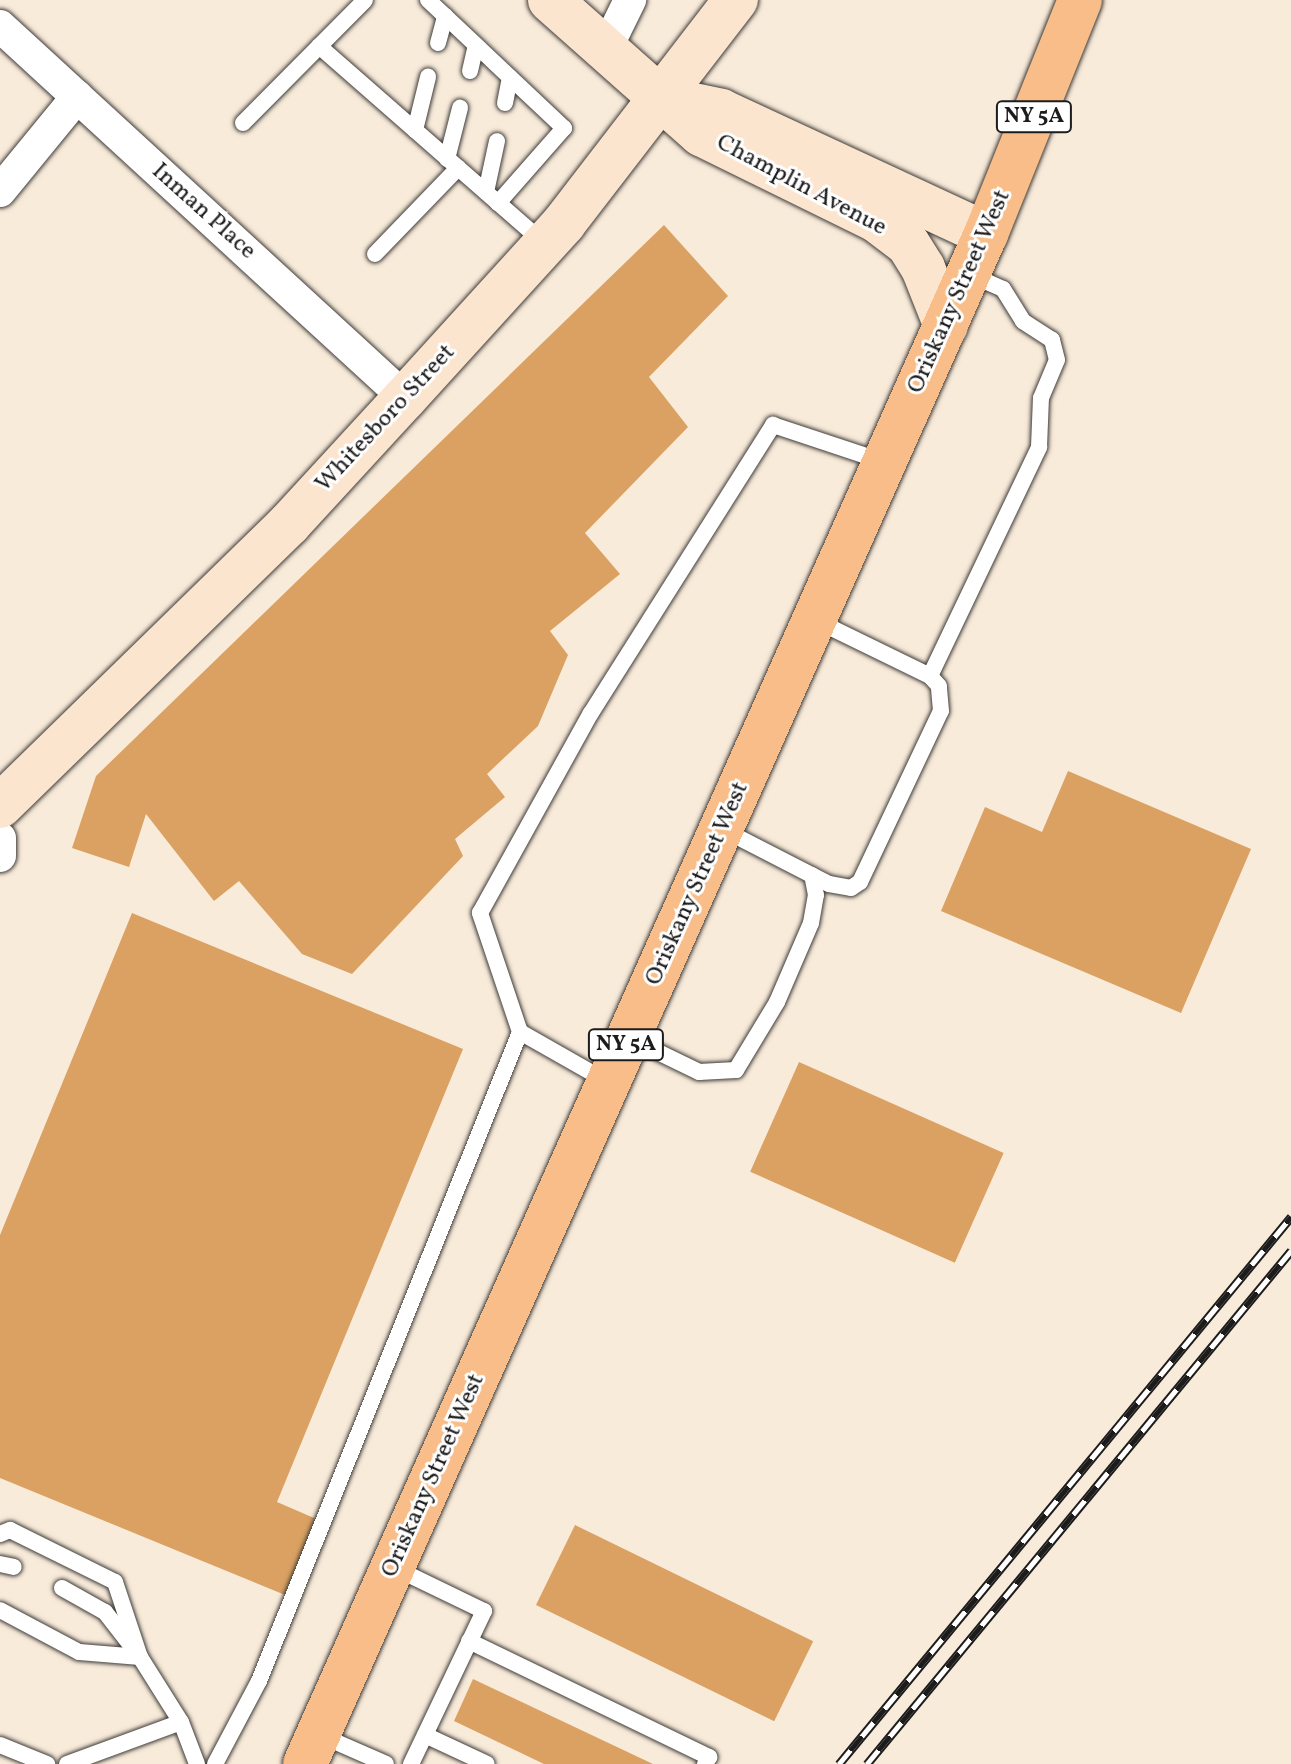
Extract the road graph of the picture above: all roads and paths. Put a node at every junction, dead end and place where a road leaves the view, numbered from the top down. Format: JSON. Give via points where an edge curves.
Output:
{"nodes":[{"id":1,"x":365,"y":0,"type":"edge"},
{"id":2,"x":428,"y":0,"type":"edge"},
{"id":3,"x":550,"y":0,"type":"edge"},
{"id":4,"x":630,"y":0,"type":"edge"},
{"id":5,"x":736,"y":0,"type":"edge"},
{"id":6,"x":1080,"y":0,"type":"edge"},
{"id":7,"x":445,"y":16,"type":"junction"},
{"id":8,"x":0,"y":26,"type":"edge"},
{"id":9,"x":438,"y":43,"type":"dead end"},
{"id":10,"x":319,"y":46,"type":"junction"},
{"id":11,"x":476,"y":46,"type":"junction"},
{"id":12,"x":606,"y":49,"type":"junction"},
{"id":13,"x":470,"y":71,"type":"dead end"},
{"id":14,"x":428,"y":77,"type":"dead end"},
{"id":15,"x":510,"y":77,"type":"junction"},
{"id":16,"x":77,"y":97,"type":"junction"},
{"id":17,"x":663,"y":99,"type":"junction"},
{"id":18,"x":505,"y":103,"type":"dead end"},
{"id":19,"x":460,"y":108,"type":"dead end"},
{"id":20,"x":243,"y":123,"type":"dead end"},
{"id":21,"x":415,"y":130,"type":"junction"},
{"id":22,"x":497,"y":141,"type":"dead end"},
{"id":23,"x":453,"y":163,"type":"junction"},
{"id":24,"x":0,"y":191,"type":"edge"},
{"id":25,"x":492,"y":198,"type":"junction"},
{"id":26,"x":986,"y":234,"type":"junction"},
{"id":27,"x":545,"y":244,"type":"junction"},
{"id":28,"x":375,"y":254,"type":"dead end"},
{"id":29,"x":969,"y":273,"type":"junction"},
{"id":30,"x":946,"y":326,"type":"junction"},
{"id":31,"x":405,"y":398,"type":"junction"},
{"id":32,"x":885,"y":462,"type":"junction"},
{"id":33,"x":815,"y":620,"type":"junction"},
{"id":34,"x":930,"y":676,"type":"junction"},
{"id":35,"x":0,"y":806,"type":"edge"},
{"id":36,"x":722,"y":829,"type":"junction"},
{"id":37,"x":0,"y":838,"type":"edge"},
{"id":38,"x":0,"y":856,"type":"edge"},
{"id":39,"x":812,"y":875,"type":"junction"},
{"id":40,"x":520,"y":1032,"type":"junction"},
{"id":41,"x":629,"y":1038,"type":"junction"},
{"id":42,"x":609,"y":1083,"type":"junction"},
{"id":43,"x":0,"y":1534,"type":"edge"},
{"id":44,"x":393,"y":1567,"type":"junction"},
{"id":45,"x":62,"y":1588,"type":"dead end"},
{"id":46,"x":0,"y":1610,"type":"edge"},
{"id":47,"x":469,"y":1641,"type":"junction"},
{"id":48,"x":140,"y":1657,"type":"junction"},
{"id":49,"x":181,"y":1722,"type":"junction"},
{"id":50,"x":425,"y":1735,"type":"junction"},
{"id":51,"x":0,"y":1745,"type":"edge"},
{"id":52,"x":312,"y":1749,"type":"edge"},
{"id":53,"x":47,"y":1764,"type":"edge"},
{"id":54,"x":67,"y":1764,"type":"edge"},
{"id":55,"x":197,"y":1764,"type":"edge"},
{"id":56,"x":215,"y":1764,"type":"edge"},
{"id":57,"x":386,"y":1764,"type":"edge"},
{"id":58,"x":411,"y":1764,"type":"edge"},
{"id":59,"x":487,"y":1764,"type":"edge"},
{"id":60,"x":705,"y":1764,"type":"edge"}],
"edges":[{"from":1,"to":10,"type":"lane"},
{"from":2,"to":7,"type":"lane"},
{"from":3,"to":12,"type":"street","name":"Champlin Avenue"},
{"from":4,"to":12,"type":"street"},
{"from":5,"to":17,"type":"street","name":"Whitesboro Street"},
{"from":6,"to":26,"type":"main road","name":"Oriskany Street West","number":"NY 5A"},
{"from":7,"to":9,"type":"lane"},
{"from":7,"to":11,"type":"lane"},
{"from":8,"to":16,"type":"street","name":"Inman Place"},
{"from":10,"to":20,"type":"lane"},
{"from":10,"to":21,"type":"lane"},
{"from":11,"to":13,"type":"lane"},
{"from":11,"to":15,"type":"lane"},
{"from":12,"to":17,"type":"street","name":"Champlin Avenue"},
{"from":14,"to":21,"type":"lane"},
{"from":15,"to":18,"type":"lane"},
{"from":15,"to":25,"type":"lane","via":[[564,128]]},
{"from":16,"to":24,"type":"street"},
{"from":16,"to":31,"type":"street","name":"Inman Place"},
{"from":17,"to":26,"type":"street","name":"Champlin Avenue","via":[[721,111]]},
{"from":17,"to":27,"type":"street","name":"Whitesboro Street"},
{"from":17,"to":30,"type":"street","name":"Champlin Avenue","via":[[701,134],[876,220],[908,244]]},
{"from":19,"to":23,"type":"lane"},
{"from":21,"to":23,"type":"lane"},
{"from":22,"to":25,"type":"lane"},
{"from":23,"to":25,"type":"lane"},
{"from":23,"to":28,"type":"lane"},
{"from":25,"to":27,"type":"lane"},
{"from":26,"to":29,"type":"main road","name":"Oriskany Street West","number":"NY 5A"},
{"from":27,"to":31,"type":"street","name":"Whitesboro Street"},
{"from":29,"to":30,"type":"main road","name":"Oriskany Street West","number":"NY 5A"},
{"from":29,"to":34,"type":"lane","via":[[1003,289],[1023,321],[1052,340],[1057,360],[1041,398],[1039,447]]},
{"from":30,"to":32,"type":"main road","name":"Oriskany Street West","number":"NY 5A"},
{"from":31,"to":35,"type":"street","name":"Whitesboro Street","via":[[289,524]]},
{"from":32,"to":33,"type":"main road","name":"Oriskany Street West","number":"NY 5A"},
{"from":32,"to":40,"type":"lane","via":[[773,425],[591,713],[480,913]]},
{"from":33,"to":34,"type":"lane"},
{"from":33,"to":36,"type":"main road","name":"Oriskany Street West","number":"NY 5A"},
{"from":34,"to":39,"type":"lane","via":[[939,686],[941,711],[860,882],[841,888]]},
{"from":36,"to":39,"type":"lane"},
{"from":36,"to":41,"type":"main road","name":"Oriskany Street West","number":"NY 5A"},
{"from":37,"to":38,"type":"street"},
{"from":39,"to":41,"type":"lane","via":[[816,895],[811,923],[777,1002],[736,1070],[699,1072]]},
{"from":40,"to":42,"type":"lane"},
{"from":40,"to":56,"type":"lane","via":[[259,1681]]},
{"from":41,"to":42,"type":"main road","name":"Oriskany Street West","number":"NY 5A"},
{"from":42,"to":44,"type":"main road","name":"Oriskany Street West","number":"NY 5A"},
{"from":43,"to":48,"type":"lane","via":[[10,1530],[115,1582]]},
{"from":44,"to":47,"type":"lane","via":[[484,1611]]},
{"from":44,"to":52,"type":"main road","name":"Oriskany Street West","number":"NY 5A"},
{"from":45,"to":48,"type":"lane","via":[[105,1612]]},
{"from":46,"to":48,"type":"lane","via":[[79,1652]]},
{"from":47,"to":50,"type":"lane"},
{"from":47,"to":60,"type":"lane","via":[[709,1757]]},
{"from":48,"to":49,"type":"lane"},
{"from":49,"to":54,"type":"lane"},
{"from":49,"to":55,"type":"lane"},
{"from":50,"to":58,"type":"lane"},
{"from":50,"to":59,"type":"lane"},
{"from":51,"to":53,"type":"lane"},
{"from":52,"to":57,"type":"lane"}]}
